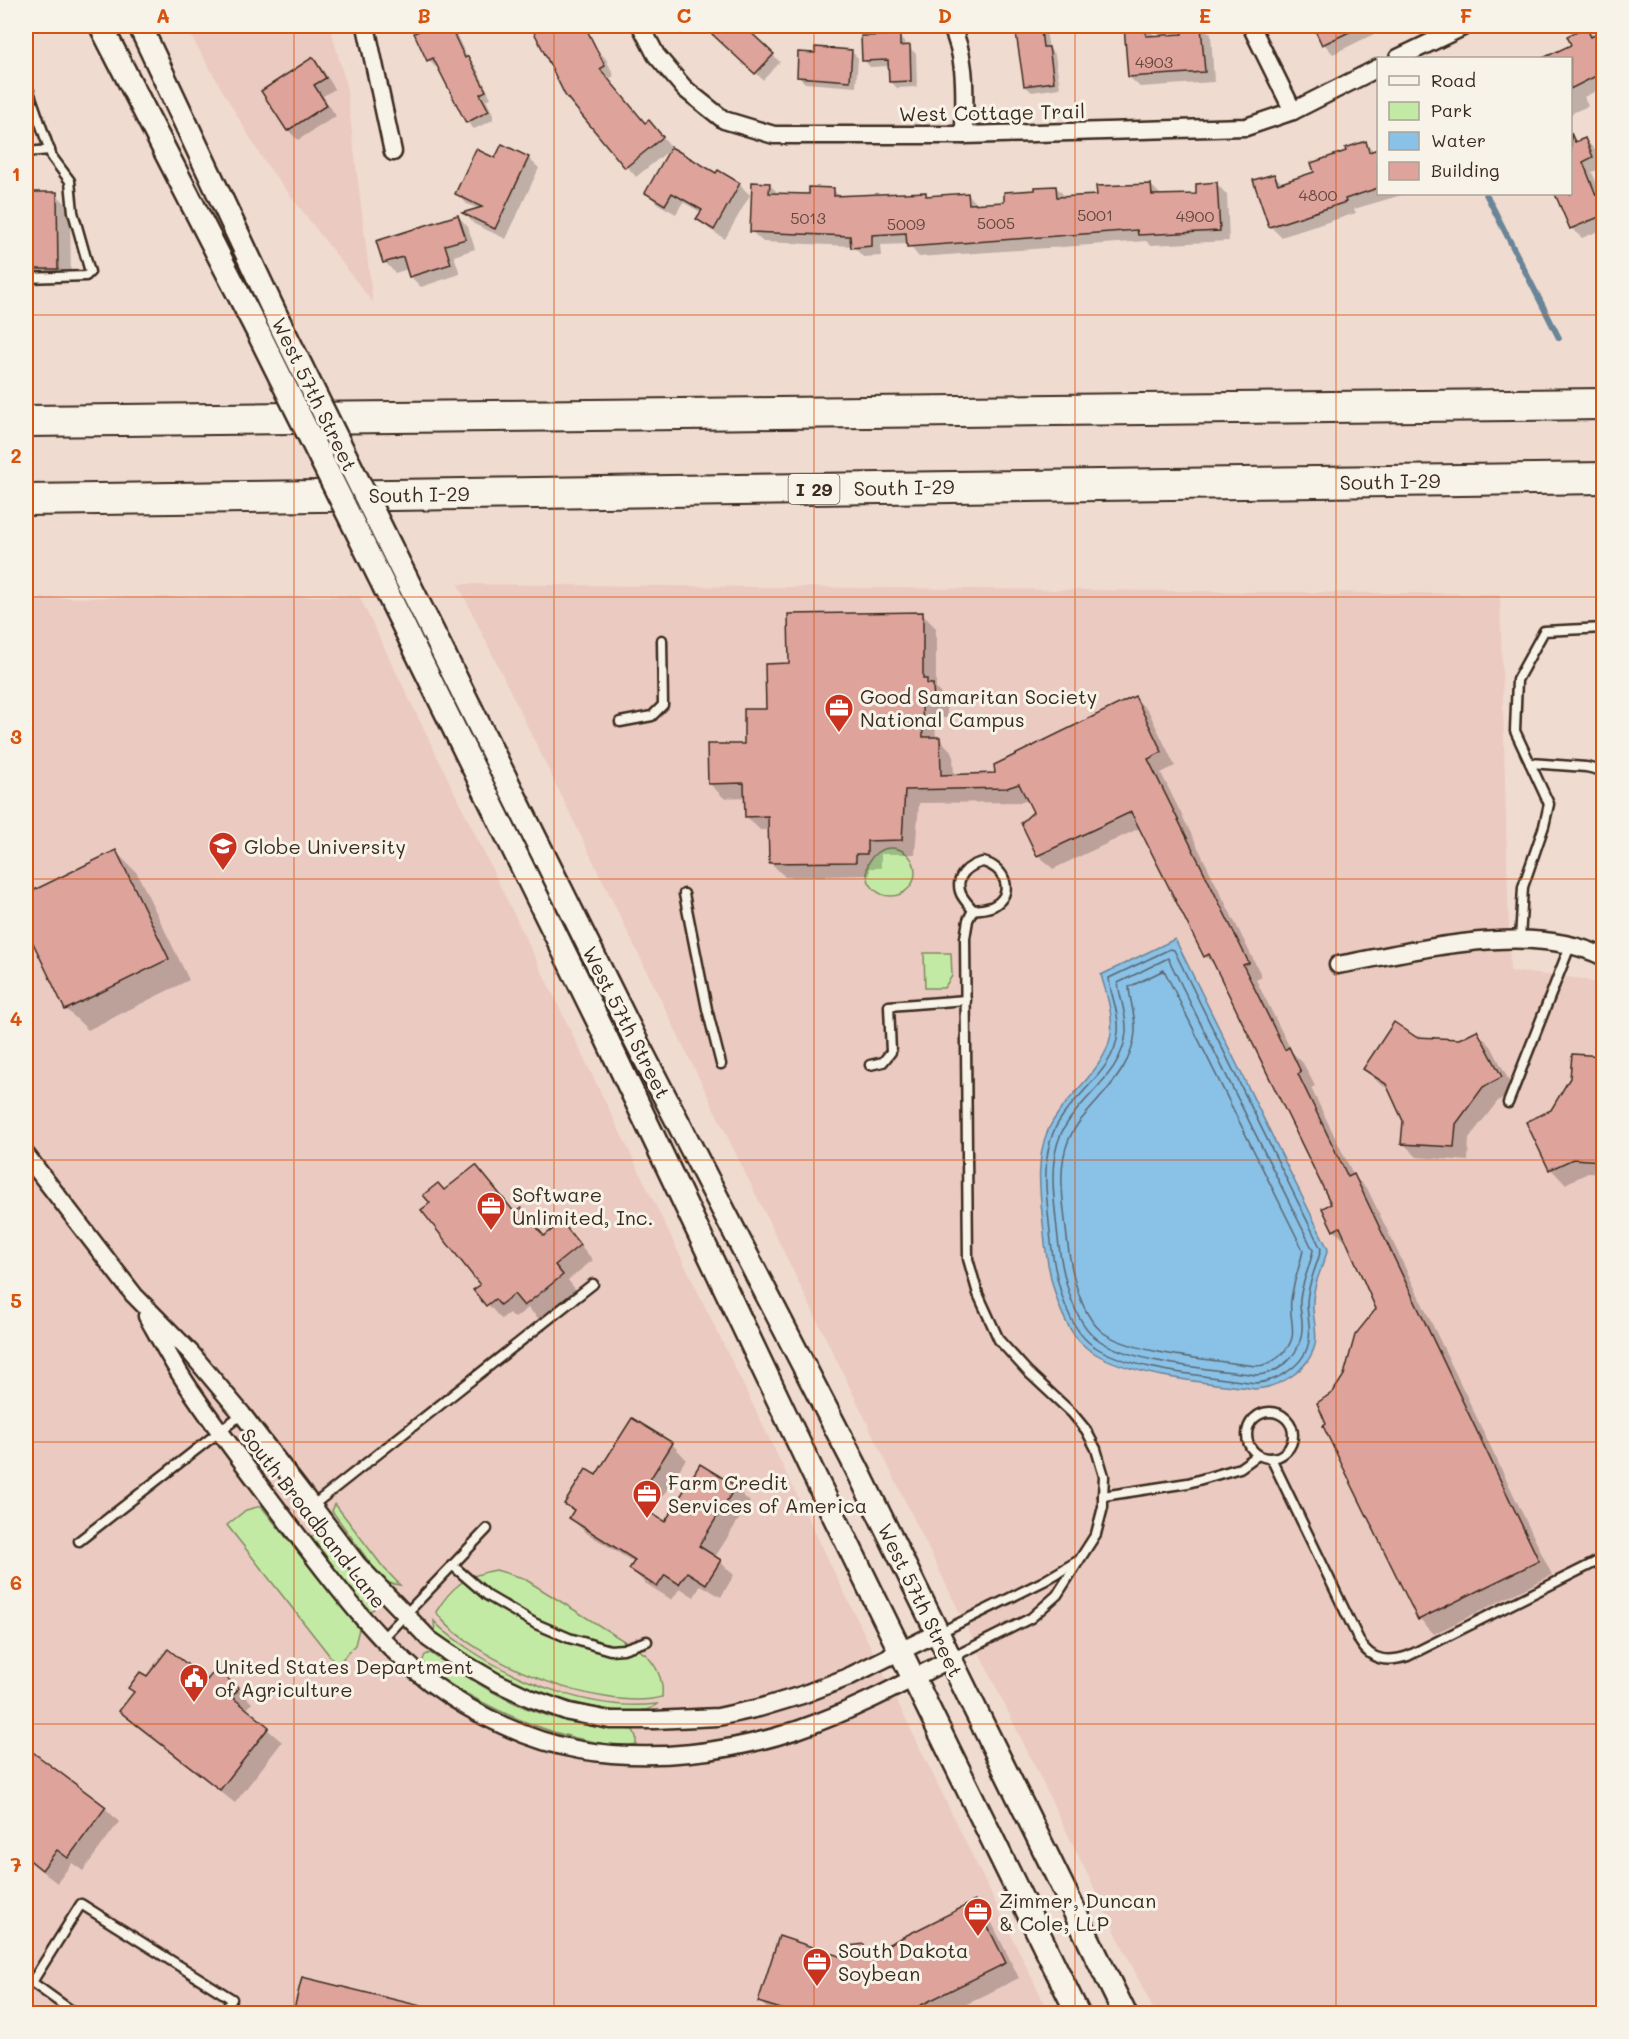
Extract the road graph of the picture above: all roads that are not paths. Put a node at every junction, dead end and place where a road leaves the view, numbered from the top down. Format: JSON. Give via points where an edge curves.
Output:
{"nodes":[{"id":1,"x":101,"y":26,"type":"edge"},
{"id":2,"x":140,"y":26,"type":"edge"},
{"id":3,"x":366,"y":26,"type":"edge"},
{"id":4,"x":641,"y":26,"type":"edge"},
{"id":5,"x":951,"y":26,"type":"edge"},
{"id":6,"x":1251,"y":26,"type":"edge"},
{"id":7,"x":1465,"y":26,"type":"edge"},
{"id":8,"x":1400,"y":57,"type":"edge"},
{"id":9,"x":1377,"y":69,"type":"edge"},
{"id":10,"x":26,"y":83,"type":"edge"},
{"id":11,"x":1293,"y":111,"type":"junction"},
{"id":12,"x":964,"y":135,"type":"junction"},
{"id":13,"x":50,"y":150,"type":"junction"},
{"id":14,"x":26,"y":152,"type":"edge"},
{"id":15,"x":393,"y":152,"type":"dead end"},
{"id":16,"x":26,"y":278,"type":"edge"},
{"id":17,"x":1604,"y":404,"type":"edge"},
{"id":18,"x":26,"y":421,"type":"edge"},
{"id":19,"x":1604,"y":478,"type":"edge"},
{"id":20,"x":26,"y":500,"type":"edge"},
{"id":21,"x":1604,"y":628,"type":"edge"},
{"id":22,"x":662,"y":640,"type":"dead end"},
{"id":23,"x":620,"y":722,"type":"dead end"},
{"id":24,"x":1530,"y":763,"type":"junction"},
{"id":25,"x":1604,"y":771,"type":"edge"},
{"id":26,"x":684,"y":894,"type":"dead end"},
{"id":27,"x":974,"y":910,"type":"junction"},
{"id":28,"x":1520,"y":940,"type":"junction"},
{"id":29,"x":1570,"y":946,"type":"junction"},
{"id":30,"x":1604,"y":957,"type":"edge"},
{"id":31,"x":1338,"y":965,"type":"dead end"},
{"id":32,"x":966,"y":1000,"type":"junction"},
{"id":33,"x":722,"y":1064,"type":"dead end"},
{"id":34,"x":870,"y":1065,"type":"dead end"},
{"id":35,"x":1508,"y":1103,"type":"dead end"},
{"id":36,"x":26,"y":1155,"type":"edge"},
{"id":37,"x":593,"y":1284,"type":"dead end"},
{"id":38,"x":134,"y":1294,"type":"junction"},
{"id":39,"x":242,"y":1414,"type":"junction"},
{"id":40,"x":220,"y":1431,"type":"junction"},
{"id":41,"x":1257,"y":1455,"type":"junction"},
{"id":42,"x":1271,"y":1458,"type":"junction"},
{"id":43,"x":1103,"y":1496,"type":"junction"},
{"id":44,"x":312,"y":1506,"type":"junction"},
{"id":45,"x":487,"y":1529,"type":"dead end"},
{"id":46,"x":79,"y":1541,"type":"dead end"},
{"id":47,"x":1604,"y":1558,"type":"edge"},
{"id":48,"x":1079,"y":1560,"type":"junction"},
{"id":49,"x":452,"y":1565,"type":"junction"},
{"id":50,"x":405,"y":1616,"type":"junction"},
{"id":51,"x":938,"y":1633,"type":"junction"},
{"id":52,"x":383,"y":1638,"type":"junction"},
{"id":53,"x":647,"y":1641,"type":"dead end"},
{"id":54,"x":899,"y":1652,"type":"junction"},
{"id":55,"x":950,"y":1659,"type":"junction"},
{"id":56,"x":912,"y":1678,"type":"junction"},
{"id":57,"x":29,"y":1980,"type":"edge"},
{"id":58,"x":76,"y":2013,"type":"edge"},
{"id":59,"x":223,"y":2013,"type":"edge"},
{"id":60,"x":1078,"y":2013,"type":"edge"},
{"id":61,"x":1125,"y":2013,"type":"edge"}],
"edges":[{"from":1,"to":54,"type":"main road","name":"West 57th Street","bridge":true,"via":[[259,334],[672,1172]]},
{"from":2,"to":51,"type":"main road","name":"West 57th Street","bridge":true,"via":[[280,324],[406,578],[636,1041]]},
{"from":3,"to":15,"type":"street"},
{"from":4,"to":12,"type":"street","name":"West Cottage Trail","via":[[656,56],[685,89],[724,120],[774,135]]},
{"from":5,"to":12,"type":"street","via":[[964,69]]},
{"from":6,"to":11,"type":"street"},
{"from":7,"to":8,"type":"street"},
{"from":9,"to":11,"type":"street","name":"West Cottage Trail"},
{"from":10,"to":13,"type":"lane"},
{"from":11,"to":12,"type":"street","name":"West Cottage Trail","via":[[1246,127]]},
{"from":13,"to":14,"type":"lane"},
{"from":13,"to":16,"type":"lane","via":[[70,181],[73,212],[90,272],[86,276]]},
{"from":17,"to":18,"type":"highway"},
{"from":19,"to":20,"type":"highway","name":"South I-29","number":"I 29"},
{"from":21,"to":24,"type":"lane","via":[[1544,631],[1517,680],[1515,731]]},
{"from":22,"to":23,"type":"lane","via":[[663,705],[652,716]]},
{"from":24,"to":25,"type":"lane","via":[[1586,766]]},
{"from":24,"to":28,"type":"lane","via":[[1549,804],[1523,887]]},
{"from":26,"to":33,"type":"lane"},
{"from":27,"to":27,"type":"lane","via":[[961,894],[960,879],[968,867],[983,862],[1002,873],[1004,895],[993,906]]},
{"from":27,"to":32,"type":"lane","via":[[965,938]]},
{"from":28,"to":29,"type":"street"},
{"from":28,"to":31,"type":"street","via":[[1491,939]]},
{"from":29,"to":30,"type":"street"},
{"from":29,"to":35,"type":"lane"},
{"from":32,"to":34,"type":"lane","via":[[889,1006],[891,1052],[883,1062]]},
{"from":32,"to":43,"type":"lane","via":[[968,1259],[978,1294],[999,1340],[1086,1430],[1104,1476]]},
{"from":36,"to":38,"type":"street","name":"South Broadband Lane"},
{"from":37,"to":44,"type":"lane"},
{"from":38,"to":39,"type":"street","name":"South Broadband Lane"},
{"from":38,"to":40,"type":"street","name":"South Broadband Lane","via":[[193,1394]]},
{"from":39,"to":40,"type":"lane"},
{"from":39,"to":44,"type":"street","name":"South Broadband Lane"},
{"from":40,"to":46,"type":"lane"},
{"from":40,"to":52,"type":"street","name":"South Broadband Lane","via":[[340,1592]]},
{"from":41,"to":42,"type":"lane"},
{"from":41,"to":42,"type":"lane","via":[[1248,1444],[1248,1428],[1257,1416],[1272,1412],[1287,1419],[1293,1434],[1289,1448]]},
{"from":41,"to":43,"type":"lane","via":[[1240,1468],[1188,1483]]},
{"from":42,"to":47,"type":"lane","via":[[1360,1642],[1377,1659],[1392,1661],[1408,1656]]},
{"from":43,"to":48,"type":"lane","via":[[1096,1534]]},
{"from":44,"to":50,"type":"street","name":"South Broadband Lane"},
{"from":45,"to":49,"type":"lane"},
{"from":48,"to":51,"type":"lane"},
{"from":48,"to":55,"type":"lane","via":[[1057,1595],[1031,1618]]},
{"from":49,"to":50,"type":"lane"},
{"from":49,"to":53,"type":"lane","via":[[488,1596],[569,1638],[610,1650]]},
{"from":50,"to":52,"type":"lane"},
{"from":50,"to":54,"type":"street","name":"South Broadband Lane","via":[[429,1639],[496,1682],[569,1712],[610,1720],[718,1717],[759,1708],[835,1682]]},
{"from":51,"to":54,"type":"street","name":"South Broadband Lane"},
{"from":51,"to":55,"type":"main road","name":"West 57th Street"},
{"from":52,"to":56,"type":"street","name":"South Broadband Lane","via":[[430,1682],[503,1726],[579,1750],[642,1755],[753,1742],[815,1723]]},
{"from":54,"to":56,"type":"main road","name":"West 57th Street"},
{"from":55,"to":56,"type":"street","name":"South Broadband Lane"},
{"from":55,"to":61,"type":"main road","name":"West 57th Street"},
{"from":56,"to":60,"type":"main road","name":"West 57th Street"},
{"from":57,"to":58,"type":"lane"},
{"from":57,"to":59,"type":"lane","via":[[81,1904],[232,1999]]}]}
